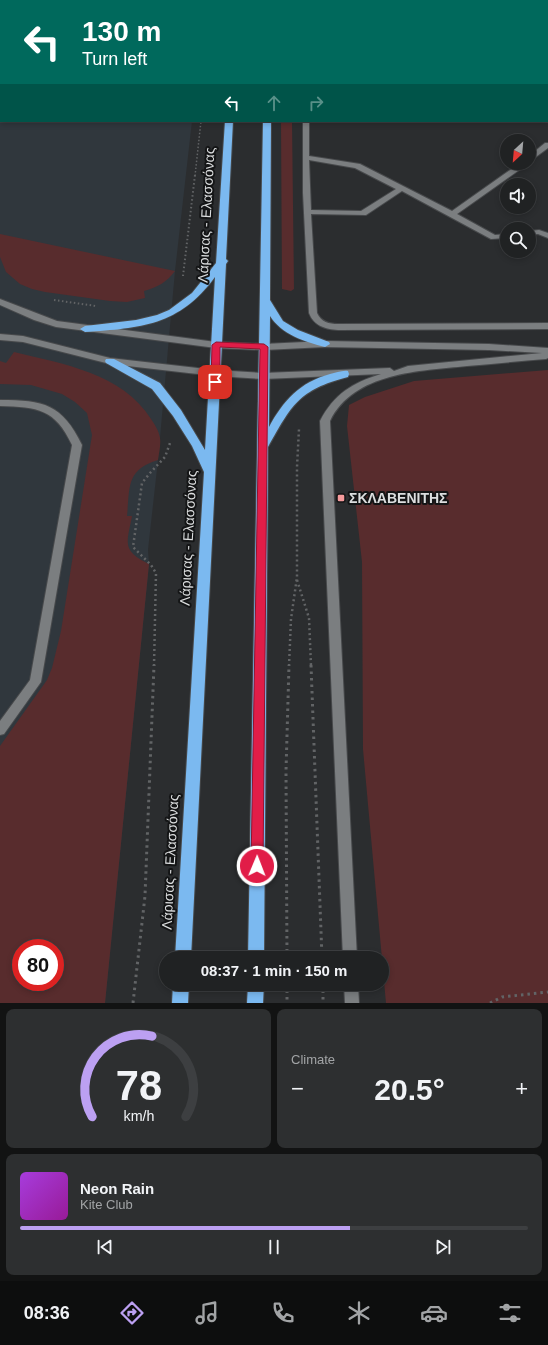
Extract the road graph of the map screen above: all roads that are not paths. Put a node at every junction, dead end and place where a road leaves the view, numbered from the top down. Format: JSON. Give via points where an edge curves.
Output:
{"nodes":[{"id":1,"x":229,"y":122,"type":"edge"},
{"id":2,"x":267,"y":122,"type":"edge"},
{"id":3,"x":306,"y":122,"type":"edge"},
{"id":4,"x":548,"y":145,"type":"edge"},
{"id":5,"x":536,"y":154,"type":"edge"},
{"id":6,"x":305,"y":156,"type":"junction"},
{"id":7,"x":515,"y":170,"type":"edge"},
{"id":8,"x":402,"y":188,"type":"junction"},
{"id":9,"x":307,"y":212,"type":"junction"},
{"id":10,"x":452,"y":214,"type":"junction"},
{"id":11,"x":536,"y":232,"type":"edge"},
{"id":12,"x":548,"y":236,"type":"edge"},
{"id":13,"x":500,"y":237,"type":"edge"},
{"id":14,"x":223,"y":261,"type":"junction"},
{"id":15,"x":265,"y":301,"type":"junction"},
{"id":16,"x":0,"y":302,"type":"edge"},
{"id":17,"x":548,"y":326,"type":"edge"},
{"id":18,"x":85,"y":329,"type":"junction"},
{"id":19,"x":0,"y":337,"type":"edge"},
{"id":20,"x":325,"y":344,"type":"junction"},
{"id":21,"x":216,"y":345,"type":"junction"},
{"id":22,"x":264,"y":347,"type":"junction"},
{"id":23,"x":548,"y":351,"type":"edge"},
{"id":24,"x":548,"y":355,"type":"edge"},
{"id":25,"x":110,"y":361,"type":"junction"},
{"id":26,"x":415,"y":369,"type":"junction"},
{"id":27,"x":215,"y":373,"type":"junction"},
{"id":28,"x":344,"y":374,"type":"junction"},
{"id":29,"x":263,"y":376,"type":"junction"},
{"id":30,"x":0,"y":403,"type":"edge"},
{"id":31,"x":262,"y":448,"type":"junction"},
{"id":32,"x":210,"y":472,"type":"junction"},
{"id":33,"x":0,"y":730,"type":"edge"},
{"id":34,"x":183,"y":951,"type":"edge"},
{"id":35,"x":256,"y":951,"type":"edge"},
{"id":36,"x":350,"y":951,"type":"edge"},
{"id":37,"x":181,"y":991,"type":"edge"},
{"id":38,"x":256,"y":991,"type":"edge"},
{"id":39,"x":352,"y":991,"type":"edge"},
{"id":40,"x":180,"y":1003,"type":"edge"},
{"id":41,"x":256,"y":1003,"type":"edge"},
{"id":42,"x":352,"y":1003,"type":"edge"}],
"edges":[{"from":1,"to":14,"type":"highway","name":"Λάρισας - Ελασσόνας"},
{"from":2,"to":15,"type":"highway"},
{"from":3,"to":6,"type":"street"},
{"from":4,"to":5,"type":"street"},
{"from":6,"to":8,"type":"street","via":[[357,166]]},
{"from":6,"to":9,"type":"street"},
{"from":7,"to":10,"type":"street"},
{"from":8,"to":9,"type":"street","via":[[363,213]]},
{"from":8,"to":10,"type":"street"},
{"from":9,"to":17,"type":"street","via":[[313,313],[324,325]]},
{"from":10,"to":13,"type":"street","via":[[494,238]]},
{"from":11,"to":12,"type":"street"},
{"from":14,"to":18,"type":"highway","via":[[199,291],[172,313],[132,325]]},
{"from":14,"to":21,"type":"highway","name":"Λάρισας - Ελασσόνας"},
{"from":15,"to":20,"type":"highway","via":[[279,324]]},
{"from":15,"to":22,"type":"highway"},
{"from":16,"to":18,"type":"street","via":[[37,318]]},
{"from":18,"to":21,"type":"street"},
{"from":19,"to":25,"type":"street","via":[[23,339]]},
{"from":20,"to":22,"type":"street"},
{"from":20,"to":23,"type":"street","via":[[489,347]]},
{"from":21,"to":22,"type":"street"},
{"from":21,"to":27,"type":"highway","name":"Λάρισας - Ελασσόνας"},
{"from":22,"to":29,"type":"highway"},
{"from":24,"to":26,"type":"street"},
{"from":25,"to":27,"type":"street"},
{"from":25,"to":32,"type":"highway","via":[[156,386],[198,445]]},
{"from":26,"to":28,"type":"street"},
{"from":26,"to":36,"type":"street","via":[[385,376],[347,392],[336,401],[325,421]]},
{"from":27,"to":29,"type":"street"},
{"from":27,"to":32,"type":"highway","name":"Λάρισας - Ελασσόνας"},
{"from":28,"to":29,"type":"street"},
{"from":28,"to":31,"type":"highway","via":[[328,377],[298,394],[284,410]]},
{"from":29,"to":31,"type":"highway"},
{"from":30,"to":33,"type":"street","via":[[30,404],[53,412],[67,425],[77,446],[35,682]]},
{"from":31,"to":35,"type":"highway"},
{"from":32,"to":34,"type":"highway","name":"Λάρισας - Ελασσόνας"},
{"from":37,"to":40,"type":"highway"},
{"from":38,"to":41,"type":"highway"},
{"from":39,"to":42,"type":"street"}]}
